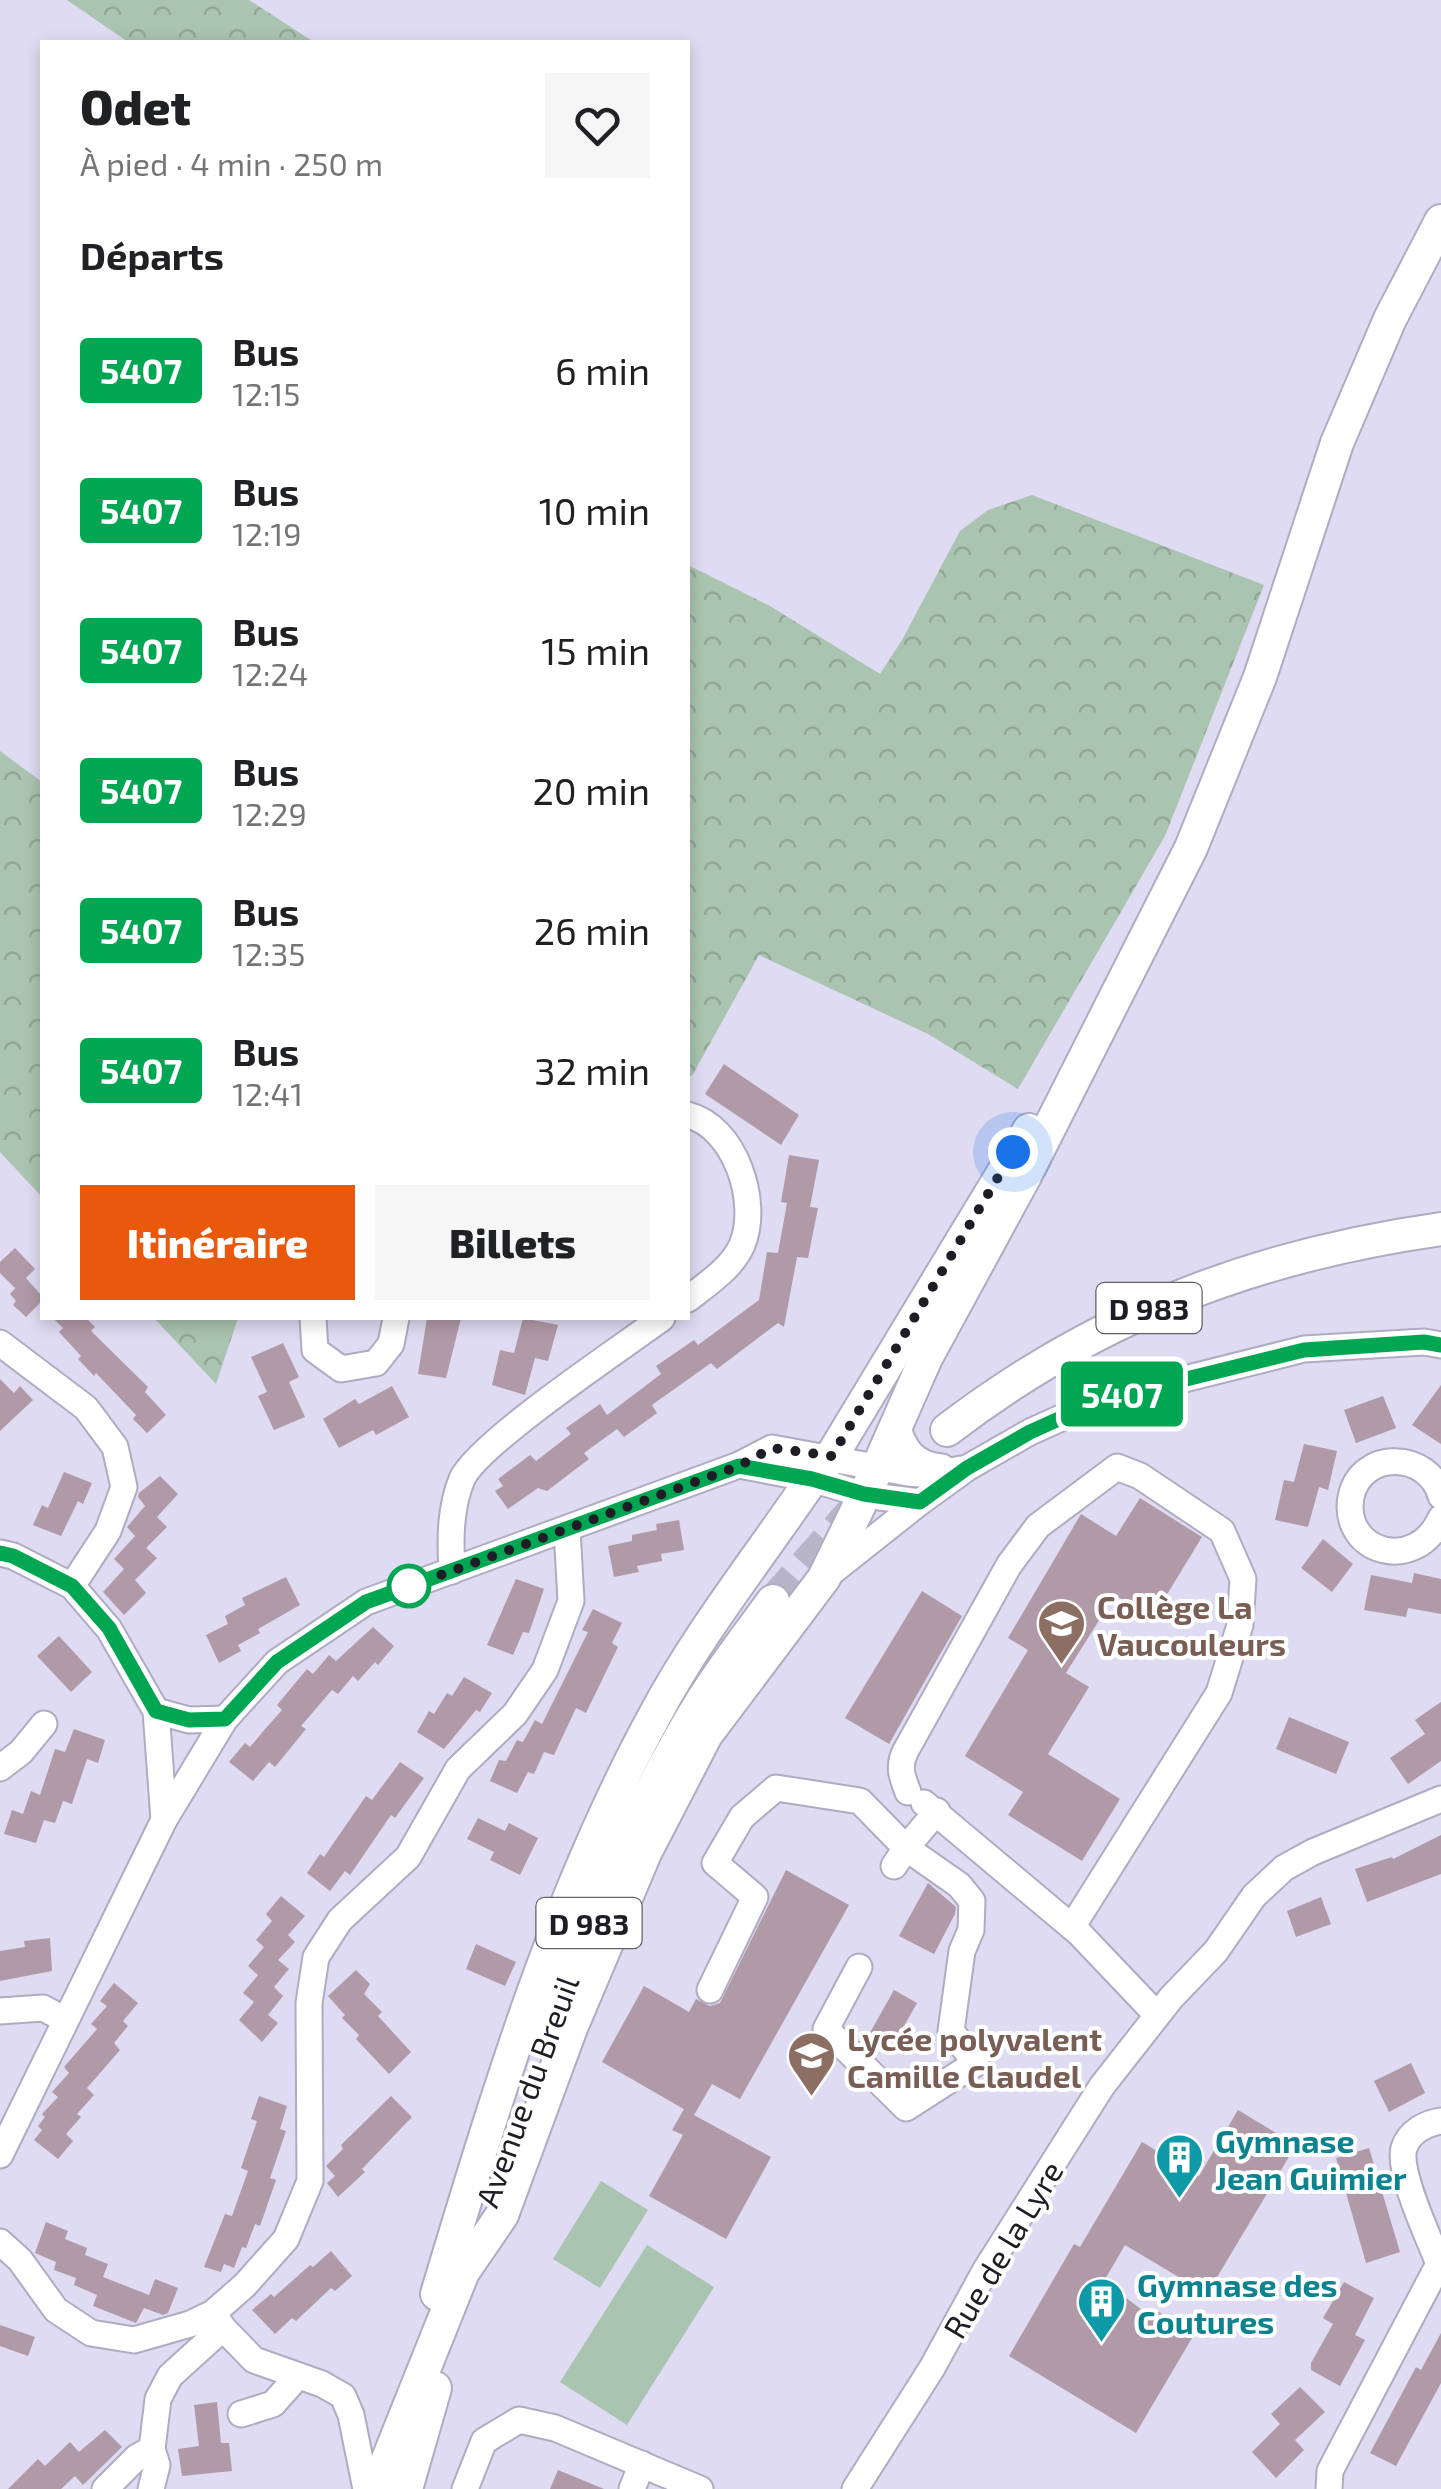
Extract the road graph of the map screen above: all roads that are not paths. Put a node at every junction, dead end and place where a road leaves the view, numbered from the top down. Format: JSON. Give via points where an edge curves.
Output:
{"nodes":[{"id":1,"x":1441,"y":221,"type":"edge"},
{"id":2,"x":1091,"y":1045,"type":"junction"},
{"id":3,"x":690,"y":1116,"type":"edge"},
{"id":4,"x":1441,"y":1230,"type":"edge"},
{"id":5,"x":690,"y":1297,"type":"edge"},
{"id":6,"x":312,"y":1320,"type":"edge"},
{"id":7,"x":396,"y":1320,"type":"edge"},
{"id":8,"x":659,"y":1320,"type":"edge"},
{"id":9,"x":0,"y":1343,"type":"edge"},
{"id":10,"x":1441,"y":1345,"type":"edge"},
{"id":11,"x":897,"y":1424,"type":"junction"},
{"id":12,"x":947,"y":1430,"type":"dead end"},
{"id":13,"x":822,"y":1468,"type":"junction"},
{"id":14,"x":967,"y":1468,"type":"junction"},
{"id":15,"x":871,"y":1482,"type":"junction"},
{"id":16,"x":1441,"y":1496,"type":"edge"},
{"id":17,"x":920,"y":1502,"type":"junction"},
{"id":18,"x":1441,"y":1518,"type":"edge"},
{"id":19,"x":567,"y":1529,"type":"junction"},
{"id":20,"x":0,"y":1553,"type":"edge"},
{"id":21,"x":452,"y":1571,"type":"junction"},
{"id":22,"x":824,"y":1578,"type":"junction"},
{"id":23,"x":72,"y":1586,"type":"junction"},
{"id":24,"x":772,"y":1601,"type":"tunnel mouth"},
{"id":25,"x":156,"y":1711,"type":"junction"},
{"id":26,"x":225,"y":1719,"type":"junction"},
{"id":27,"x":44,"y":1724,"type":"dead end"},
{"id":28,"x":0,"y":1768,"type":"edge"},
{"id":29,"x":908,"y":1792,"type":"junction"},
{"id":30,"x":1441,"y":1799,"type":"edge"},
{"id":31,"x":860,"y":1801,"type":"junction"},
{"id":32,"x":937,"y":1811,"type":"junction"},
{"id":33,"x":164,"y":1820,"type":"junction"},
{"id":34,"x":900,"y":1857,"type":"junction"},
{"id":35,"x":1072,"y":1927,"type":"junction"},
{"id":36,"x":858,"y":1968,"type":"dead end"},
{"id":37,"x":710,"y":1990,"type":"dead end"},
{"id":38,"x":0,"y":2011,"type":"edge"},
{"id":39,"x":1157,"y":2014,"type":"junction"},
{"id":40,"x":64,"y":2020,"type":"junction"},
{"id":41,"x":1441,"y":2121,"type":"edge"},
{"id":42,"x":0,"y":2156,"type":"edge"},
{"id":43,"x":0,"y":2242,"type":"edge"},
{"id":44,"x":1440,"y":2262,"type":"edge"},
{"id":45,"x":463,"y":2272,"type":"junction"},
{"id":46,"x":218,"y":2320,"type":"junction"},
{"id":47,"x":298,"y":2376,"type":"junction"},
{"id":48,"x":242,"y":2414,"type":"dead end"},
{"id":49,"x":152,"y":2449,"type":"junction"},
{"id":50,"x":642,"y":2464,"type":"junction"},
{"id":51,"x":105,"y":2489,"type":"edge"},
{"id":52,"x":151,"y":2489,"type":"edge"},
{"id":53,"x":366,"y":2489,"type":"edge"},
{"id":54,"x":375,"y":2489,"type":"edge"},
{"id":55,"x":406,"y":2489,"type":"edge"},
{"id":56,"x":466,"y":2489,"type":"edge"},
{"id":57,"x":632,"y":2489,"type":"edge"},
{"id":58,"x":700,"y":2489,"type":"edge"},
{"id":59,"x":855,"y":2489,"type":"edge"},
{"id":60,"x":1329,"y":2489,"type":"edge"}],
"edges":[{"from":1,"to":2,"type":"main road","via":[[1337,443],[1214,796]]},
{"from":2,"to":11,"type":"main road"},
{"from":2,"to":13,"type":"main road","via":[[1013,1152]]},
{"from":3,"to":5,"type":"street","via":[[724,1140],[742,1175],[748,1215],[742,1244],[727,1268]]},
{"from":4,"to":12,"type":"main road","number":"D 983","via":[[1314,1252],[1192,1290],[1075,1345]]},
{"from":6,"to":7,"type":"street","via":[[315,1350],[342,1369],[376,1363],[392,1344]]},
{"from":8,"to":21,"type":"street","via":[[488,1447],[463,1476],[449,1532]]},
{"from":9,"to":23,"type":"street","via":[[86,1408],[116,1448],[124,1487],[108,1530]]},
{"from":10,"to":14,"type":"street","via":[[1304,1350],[1166,1382],[1101,1400]]},
{"from":11,"to":14,"type":"street","via":[[911,1456],[929,1466]]},
{"from":11,"to":15,"type":"main road"},
{"from":13,"to":15,"type":"street"},
{"from":13,"to":19,"type":"street","via":[[772,1448]]},
{"from":13,"to":54,"type":"main road","via":[[680,1672],[595,1833],[505,2068]]},
{"from":14,"to":15,"type":"street"},
{"from":14,"to":17,"type":"street"},
{"from":15,"to":17,"type":"street"},
{"from":15,"to":22,"type":"main road"},
{"from":16,"to":18,"type":"street","via":[[1421,1467],[1393,1460],[1366,1472],[1351,1496],[1365,1540],[1394,1552],[1424,1543]]},
{"from":17,"to":22,"type":"street"},
{"from":19,"to":21,"type":"street"},
{"from":19,"to":46,"type":"street","via":[[571,1601],[545,1670],[515,1714],[458,1769],[408,1857],[340,1920],[316,1957],[309,2003],[310,2181],[286,2239]]},
{"from":20,"to":23,"type":"street"},
{"from":21,"to":26,"type":"street","via":[[366,1602],[277,1662]]},
{"from":22,"to":45,"type":"main road","via":[[706,1735],[645,1853],[502,2215]]},
{"from":23,"to":25,"type":"street","via":[[109,1628]]},
{"from":24,"to":45,"type":"main road","name":"Avenue du Breuil","number":"D 983","via":[[689,1723],[619,1856],[545,2033]]},
{"from":25,"to":26,"type":"street","via":[[189,1720]]},
{"from":25,"to":33,"type":"street"},
{"from":26,"to":33,"type":"street"},
{"from":27,"to":28,"type":"street"},
{"from":29,"to":31,"type":"street"},
{"from":29,"to":32,"type":"street"},
{"from":29,"to":35,"type":"street","via":[[901,1775],[905,1752],[1009,1565],[1038,1526],[1118,1467],[1222,1532],[1243,1579],[1240,1625],[1220,1693]]},
{"from":30,"to":39,"type":"street","name":"Rue de la Lyre","via":[[1284,1868]]},
{"from":31,"to":34,"type":"street"},
{"from":31,"to":37,"type":"street","via":[[776,1788],[742,1817],[716,1863],[755,1898]]},
{"from":32,"to":34,"type":"street"},
{"from":32,"to":35,"type":"street"},
{"from":33,"to":40,"type":"street"},
{"from":34,"to":36,"type":"street","via":[[959,1885],[972,1901],[950,2031],[976,2063],[906,2108],[826,2028]]},
{"from":35,"to":39,"type":"street"},
{"from":38,"to":40,"type":"street","via":[[44,2008]]},
{"from":39,"to":59,"type":"street","name":"Rue de la Lyre","via":[[1081,2120]]},
{"from":40,"to":42,"type":"street"},
{"from":41,"to":44,"type":"street","via":[[1419,2128],[1404,2148],[1405,2170]]},
{"from":43,"to":46,"type":"street","via":[[56,2310],[91,2334],[134,2340]]},
{"from":44,"to":60,"type":"street","via":[[1330,2471]]},
{"from":45,"to":54,"type":"main road","name":"Avenue du Breuil"},
{"from":45,"to":55,"type":"main road","name":"Avenue du Breuil","number":"D 983"},
{"from":46,"to":47,"type":"street","via":[[254,2360]]},
{"from":46,"to":49,"type":"street","via":[[170,2376],[158,2400]]},
{"from":47,"to":48,"type":"street","via":[[273,2404]]},
{"from":47,"to":53,"type":"street","via":[[343,2396]]},
{"from":49,"to":51,"type":"street"},
{"from":49,"to":52,"type":"street","via":[[158,2465]]},
{"from":50,"to":56,"type":"street","via":[[519,2420],[484,2440]]},
{"from":50,"to":57,"type":"street"},
{"from":50,"to":58,"type":"street"}]}
